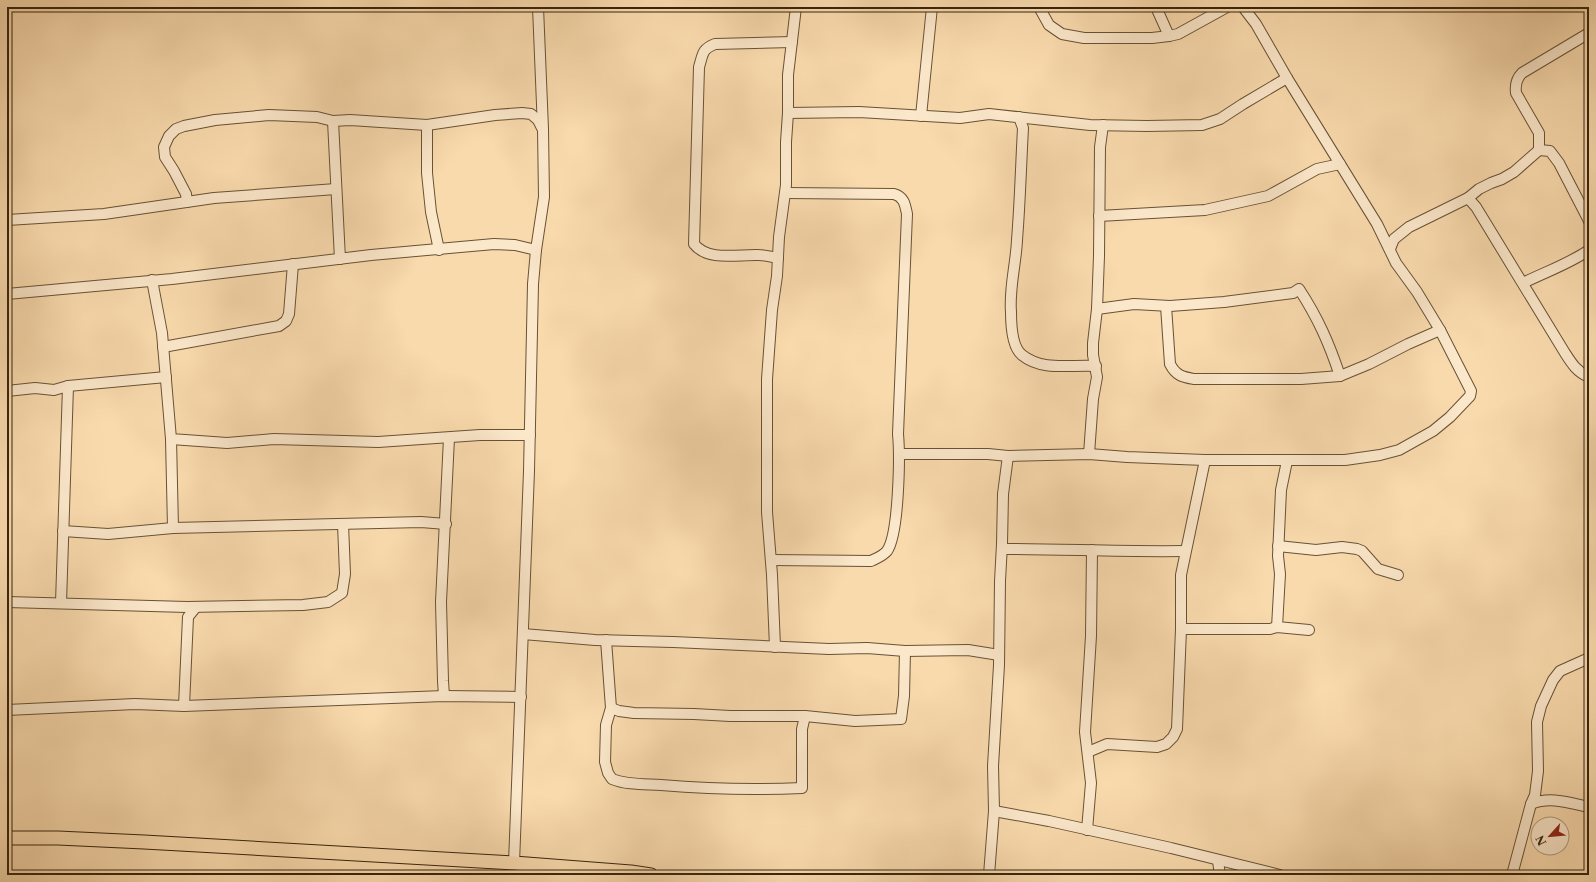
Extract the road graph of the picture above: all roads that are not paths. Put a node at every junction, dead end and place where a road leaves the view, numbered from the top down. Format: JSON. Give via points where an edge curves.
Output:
{"nodes":[{"id":1,"x":538,"y":7,"type":"edge"},
{"id":2,"x":796,"y":7,"type":"edge"},
{"id":3,"x":932,"y":7,"type":"edge"},
{"id":4,"x":1039,"y":7,"type":"edge"},
{"id":5,"x":1156,"y":7,"type":"edge"},
{"id":6,"x":1227,"y":7,"type":"edge"},
{"id":7,"x":1244,"y":7,"type":"edge"},
{"id":8,"x":1589,"y":33,"type":"edge"},
{"id":9,"x":1169,"y":36,"type":"junction"},
{"id":10,"x":792,"y":42,"type":"junction"},
{"id":11,"x":1287,"y":78,"type":"junction"},
{"id":12,"x":788,"y":113,"type":"junction"},
{"id":13,"x":921,"y":116,"type":"junction"},
{"id":14,"x":1019,"y":117,"type":"junction"},
{"id":15,"x":333,"y":120,"type":"junction"},
{"id":16,"x":427,"y":125,"type":"junction"},
{"id":17,"x":1103,"y":125,"type":"junction"},
{"id":18,"x":543,"y":129,"type":"junction"},
{"id":19,"x":1539,"y":150,"type":"junction"},
{"id":20,"x":1340,"y":164,"type":"junction"},
{"id":21,"x":336,"y":189,"type":"junction"},
{"id":22,"x":785,"y":193,"type":"junction"},
{"id":23,"x":1468,"y":198,"type":"junction"},
{"id":24,"x":188,"y":202,"type":"junction"},
{"id":25,"x":1099,"y":216,"type":"junction"},
{"id":26,"x":7,"y":220,"type":"edge"},
{"id":27,"x":1589,"y":221,"type":"edge"},
{"id":28,"x":1390,"y":249,"type":"junction"},
{"id":29,"x":439,"y":250,"type":"junction"},
{"id":30,"x":536,"y":250,"type":"junction"},
{"id":31,"x":1589,"y":250,"type":"edge"},
{"id":32,"x":340,"y":258,"type":"junction"},
{"id":33,"x":778,"y":258,"type":"junction"},
{"id":34,"x":293,"y":264,"type":"junction"},
{"id":35,"x":152,"y":280,"type":"junction"},
{"id":36,"x":1523,"y":283,"type":"junction"},
{"id":37,"x":7,"y":294,"type":"edge"},
{"id":38,"x":1166,"y":306,"type":"junction"},
{"id":39,"x":1097,"y":310,"type":"junction"},
{"id":40,"x":1440,"y":330,"type":"junction"},
{"id":41,"x":163,"y":347,"type":"junction"},
{"id":42,"x":1096,"y":366,"type":"junction"},
{"id":43,"x":166,"y":376,"type":"junction"},
{"id":44,"x":1340,"y":376,"type":"junction"},
{"id":45,"x":1589,"y":377,"type":"edge"},
{"id":46,"x":68,"y":386,"type":"junction"},
{"id":47,"x":7,"y":391,"type":"edge"},
{"id":48,"x":530,"y":435,"type":"junction"},
{"id":49,"x":448,"y":438,"type":"junction"},
{"id":50,"x":171,"y":439,"type":"junction"},
{"id":51,"x":900,"y":454,"type":"junction"},
{"id":52,"x":1089,"y":454,"type":"junction"},
{"id":53,"x":1008,"y":456,"type":"junction"},
{"id":54,"x":1204,"y":460,"type":"junction"},
{"id":55,"x":1287,"y":460,"type":"junction"},
{"id":56,"x":343,"y":524,"type":"junction"},
{"id":57,"x":446,"y":524,"type":"junction"},
{"id":58,"x":173,"y":528,"type":"junction"},
{"id":59,"x":63,"y":531,"type":"junction"},
{"id":60,"x":1278,"y":546,"type":"junction"},
{"id":61,"x":1002,"y":549,"type":"junction"},
{"id":62,"x":1092,"y":550,"type":"junction"},
{"id":63,"x":1185,"y":551,"type":"junction"},
{"id":64,"x":771,"y":560,"type":"junction"},
{"id":65,"x":1398,"y":575,"type":"dead end"},
{"id":66,"x":7,"y":602,"type":"edge"},
{"id":67,"x":61,"y":603,"type":"junction"},
{"id":68,"x":180,"y":606,"type":"junction"},
{"id":69,"x":196,"y":607,"type":"junction"},
{"id":70,"x":188,"y":617,"type":"junction"},
{"id":71,"x":1277,"y":627,"type":"junction"},
{"id":72,"x":1181,"y":629,"type":"junction"},
{"id":73,"x":1310,"y":630,"type":"dead end"},
{"id":74,"x":523,"y":634,"type":"junction"},
{"id":75,"x":606,"y":640,"type":"junction"},
{"id":76,"x":775,"y":647,"type":"junction"},
{"id":77,"x":905,"y":651,"type":"junction"},
{"id":78,"x":999,"y":655,"type":"junction"},
{"id":79,"x":1589,"y":658,"type":"edge"},
{"id":80,"x":444,"y":696,"type":"junction"},
{"id":81,"x":521,"y":697,"type":"junction"},
{"id":82,"x":184,"y":706,"type":"junction"},
{"id":83,"x":611,"y":708,"type":"junction"},
{"id":84,"x":7,"y":710,"type":"edge"},
{"id":85,"x":805,"y":716,"type":"junction"},
{"id":86,"x":1088,"y":752,"type":"junction"},
{"id":87,"x":1531,"y":804,"type":"junction"},
{"id":88,"x":1589,"y":807,"type":"edge"},
{"id":89,"x":994,"y":811,"type":"junction"},
{"id":90,"x":1087,"y":830,"type":"junction"},
{"id":91,"x":7,"y":838,"type":"edge"},
{"id":92,"x":1218,"y":861,"type":"junction"},
{"id":93,"x":514,"y":863,"type":"junction"},
{"id":94,"x":651,"y":875,"type":"edge"},
{"id":95,"x":989,"y":875,"type":"edge"},
{"id":96,"x":1220,"y":875,"type":"edge"},
{"id":97,"x":1280,"y":875,"type":"edge"},
{"id":98,"x":1512,"y":875,"type":"edge"}],
"edges":[{"from":1,"to":18,"type":"street"},
{"from":2,"to":10,"type":"street"},
{"from":3,"to":13,"type":"street"},
{"from":4,"to":9,"type":"street","via":[[1050,25],[1062,34],[1084,38]]},
{"from":5,"to":9,"type":"street"},
{"from":6,"to":9,"type":"street","via":[[1178,34]]},
{"from":7,"to":11,"type":"street"},
{"from":8,"to":19,"type":"street","via":[[1518,77],[1516,93],[1539,133]]},
{"from":10,"to":12,"type":"street","via":[[788,75]]},
{"from":10,"to":33,"type":"street","via":[[715,44],[706,48],[699,67],[694,244],[703,252],[718,255],[761,255]]},
{"from":11,"to":17,"type":"street","via":[[1210,123]]},
{"from":11,"to":20,"type":"street"},
{"from":12,"to":13,"type":"street","via":[[859,112]]},
{"from":12,"to":22,"type":"street"},
{"from":13,"to":14,"type":"street","via":[[960,118],[989,114]]},
{"from":14,"to":17,"type":"street"},
{"from":14,"to":42,"type":"street","via":[[1023,128],[1011,312],[1015,343],[1022,355],[1045,366]]},
{"from":15,"to":16,"type":"street"},
{"from":15,"to":21,"type":"street"},
{"from":15,"to":24,"type":"street","via":[[269,115],[215,120],[176,129],[168,136],[164,157],[174,171]]},
{"from":16,"to":18,"type":"street","via":[[522,113],[531,114]]},
{"from":16,"to":29,"type":"street","via":[[430,200]]},
{"from":17,"to":25,"type":"street","via":[[1100,147]]},
{"from":18,"to":30,"type":"street","via":[[544,197]]},
{"from":19,"to":23,"type":"street","via":[[1514,172],[1479,189]]},
{"from":19,"to":27,"type":"street","via":[[1550,151],[1559,163]]},
{"from":20,"to":25,"type":"street","via":[[1317,169],[1268,196],[1206,210]]},
{"from":20,"to":28,"type":"street"},
{"from":21,"to":24,"type":"street"},
{"from":21,"to":32,"type":"street"},
{"from":22,"to":33,"type":"street"},
{"from":22,"to":51,"type":"street","via":[[894,194],[900,195],[904,201],[907,214],[898,434]]},
{"from":23,"to":28,"type":"street","via":[[1409,228],[1394,239]]},
{"from":23,"to":36,"type":"street"},
{"from":24,"to":26,"type":"street","via":[[104,214]]},
{"from":25,"to":39,"type":"street"},
{"from":28,"to":40,"type":"street","via":[[1396,263]]},
{"from":29,"to":30,"type":"street","via":[[494,244]]},
{"from":29,"to":32,"type":"street"},
{"from":30,"to":48,"type":"street"},
{"from":31,"to":36,"type":"street"},
{"from":32,"to":34,"type":"street"},
{"from":33,"to":64,"type":"street","via":[[766,417],[766,512]]},
{"from":34,"to":35,"type":"street"},
{"from":34,"to":41,"type":"street","via":[[288,314],[286,321],[279,326]]},
{"from":35,"to":37,"type":"street"},
{"from":35,"to":41,"type":"street","via":[[160,315]]},
{"from":36,"to":45,"type":"street","via":[[1576,369]]},
{"from":38,"to":39,"type":"street","via":[[1134,304]]},
{"from":38,"to":44,"type":"street","via":[[1224,302],[1294,292],[1298,289],[1313,310],[1330,345]]},
{"from":38,"to":44,"type":"street","via":[[1170,364],[1174,372],[1181,377],[1265,380]]},
{"from":39,"to":42,"type":"street","via":[[1093,342]]},
{"from":40,"to":44,"type":"street"},
{"from":40,"to":55,"type":"street","via":[[1471,391],[1470,396],[1450,417],[1399,450],[1346,460]]},
{"from":41,"to":43,"type":"street"},
{"from":42,"to":52,"type":"street"},
{"from":43,"to":46,"type":"street"},
{"from":43,"to":50,"type":"street"},
{"from":46,"to":47,"type":"street","via":[[54,390],[35,388]]},
{"from":46,"to":59,"type":"street"},
{"from":48,"to":49,"type":"street"},
{"from":48,"to":74,"type":"street"},
{"from":49,"to":50,"type":"street","via":[[378,442],[274,440],[227,443]]},
{"from":49,"to":57,"type":"street"},
{"from":50,"to":58,"type":"street"},
{"from":51,"to":53,"type":"street"},
{"from":51,"to":64,"type":"street","via":[[893,538],[887,551],[879,558]]},
{"from":52,"to":53,"type":"street"},
{"from":52,"to":54,"type":"street","via":[[1127,458]]},
{"from":53,"to":61,"type":"street","via":[[1003,494]]},
{"from":54,"to":55,"type":"street"},
{"from":54,"to":63,"type":"street"},
{"from":55,"to":60,"type":"street","via":[[1281,490]]},
{"from":56,"to":57,"type":"street"},
{"from":56,"to":58,"type":"street"},
{"from":56,"to":69,"type":"street","via":[[345,574],[342,592],[332,600],[302,605]]},
{"from":57,"to":80,"type":"street","via":[[441,602]]},
{"from":58,"to":59,"type":"street","via":[[108,534]]},
{"from":59,"to":67,"type":"street"},
{"from":60,"to":65,"type":"street","via":[[1316,550],[1342,547],[1357,549],[1378,569]]},
{"from":60,"to":71,"type":"street","via":[[1280,574]]},
{"from":61,"to":62,"type":"street"},
{"from":61,"to":78,"type":"street"},
{"from":62,"to":63,"type":"street"},
{"from":62,"to":86,"type":"street","via":[[1091,636],[1085,732]]},
{"from":63,"to":72,"type":"street","via":[[1181,575]]},
{"from":64,"to":76,"type":"street"},
{"from":66,"to":67,"type":"street"},
{"from":67,"to":68,"type":"street"},
{"from":68,"to":69,"type":"street"},
{"from":68,"to":70,"type":"street"},
{"from":69,"to":70,"type":"street"},
{"from":70,"to":82,"type":"street"},
{"from":71,"to":72,"type":"street"},
{"from":71,"to":73,"type":"street"},
{"from":72,"to":86,"type":"street","via":[[1179,711],[1177,729],[1173,737],[1166,744],[1157,747],[1108,744]]},
{"from":74,"to":75,"type":"street"},
{"from":74,"to":81,"type":"street"},
{"from":75,"to":76,"type":"street"},
{"from":75,"to":83,"type":"street"},
{"from":76,"to":77,"type":"street"},
{"from":77,"to":78,"type":"street","via":[[968,650]]},
{"from":77,"to":85,"type":"street","via":[[901,719],[855,721]]},
{"from":78,"to":89,"type":"street"},
{"from":79,"to":87,"type":"street","via":[[1560,671],[1541,706],[1537,722],[1538,770],[1535,795]]},
{"from":80,"to":81,"type":"street"},
{"from":80,"to":82,"type":"street"},
{"from":81,"to":93,"type":"street"},
{"from":82,"to":84,"type":"street","via":[[135,704]]},
{"from":83,"to":85,"type":"street","via":[[634,713]]},
{"from":83,"to":85,"type":"street","via":[[606,725],[605,748],[606,770],[612,779],[639,784],[716,788],[802,788],[802,729]]},
{"from":86,"to":90,"type":"street","via":[[1091,783]]},
{"from":87,"to":88,"type":"street","via":[[1549,799]]},
{"from":87,"to":98,"type":"street"},
{"from":89,"to":90,"type":"street"},
{"from":89,"to":95,"type":"street"},
{"from":90,"to":92,"type":"street"},
{"from":91,"to":93,"type":"main road","via":[[144,842]]},
{"from":92,"to":96,"type":"street"},
{"from":92,"to":97,"type":"street"},
{"from":93,"to":94,"type":"main road"}]}
